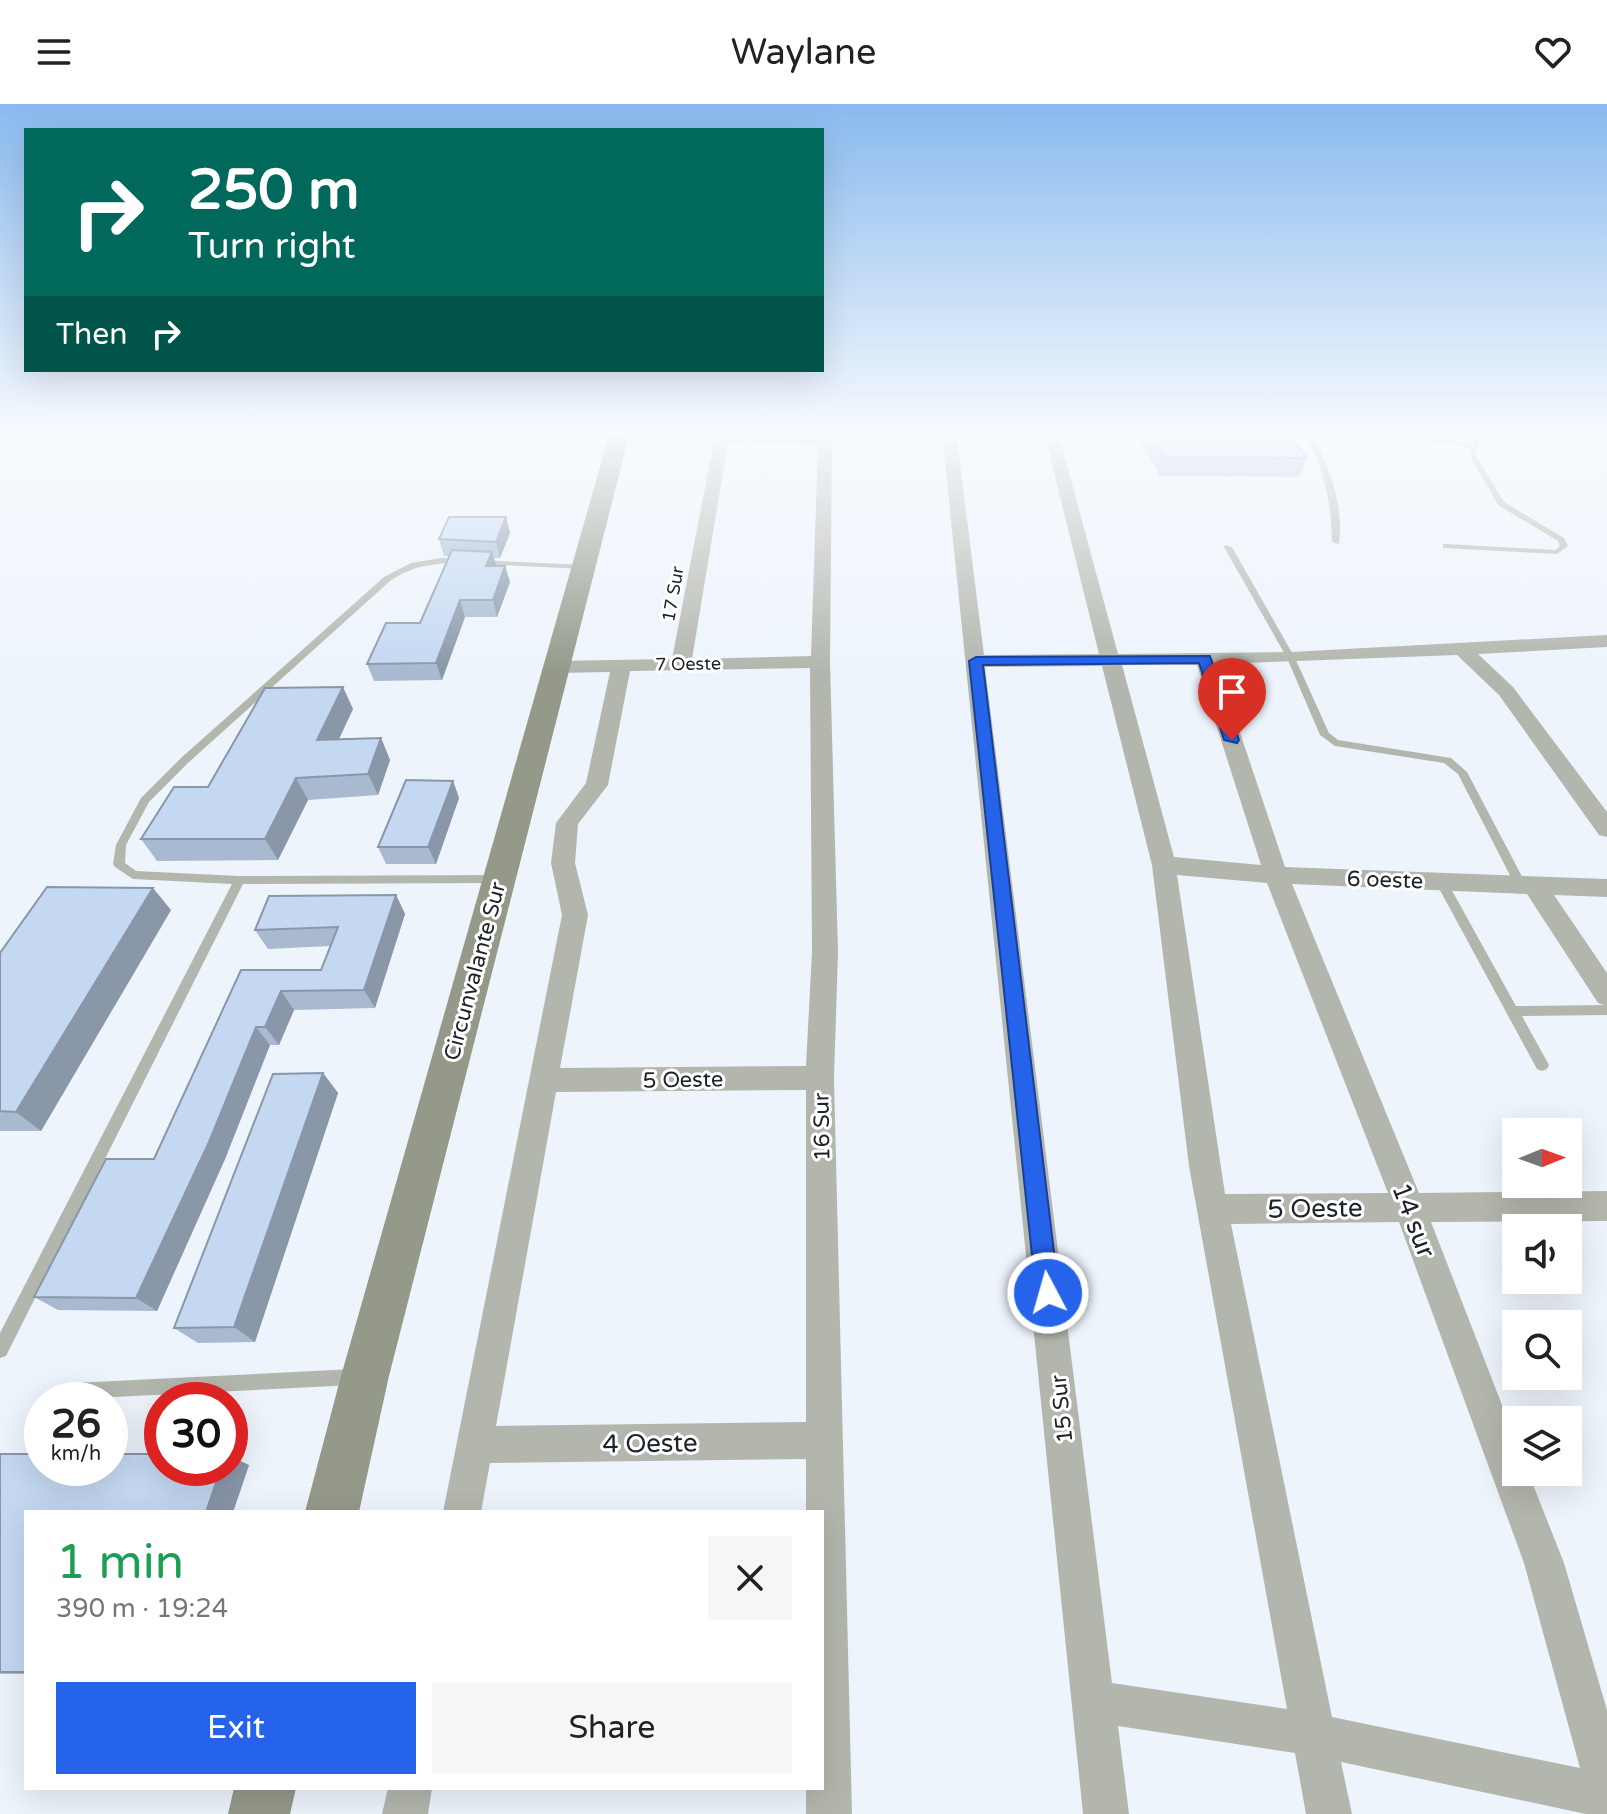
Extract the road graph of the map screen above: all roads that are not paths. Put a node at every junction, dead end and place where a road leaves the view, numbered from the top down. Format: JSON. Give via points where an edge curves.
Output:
{"nodes":[{"id":1,"x":598,"y":512,"type":"edge"},
{"id":2,"x":708,"y":512,"type":"edge"},
{"id":3,"x":823,"y":512,"type":"edge"},
{"id":4,"x":958,"y":512,"type":"edge"},
{"id":5,"x":1072,"y":512,"type":"edge"},
{"id":6,"x":1333,"y":512,"type":"edge"},
{"id":7,"x":1515,"y":512,"type":"edge"},
{"id":8,"x":1336,"y":542,"type":"dead end"},
{"id":9,"x":1446,"y":546,"type":"dead end"},
{"id":10,"x":1228,"y":547,"type":"dead end"},
{"id":11,"x":583,"y":567,"type":"junction"},
{"id":12,"x":1607,"y":641,"type":"edge"},
{"id":13,"x":1461,"y":648,"type":"junction"},
{"id":14,"x":1291,"y":658,"type":"junction"},
{"id":15,"x":1110,"y":659,"type":"junction"},
{"id":16,"x":1205,"y":659,"type":"junction"},
{"id":17,"x":976,"y":661,"type":"junction"},
{"id":18,"x":820,"y":662,"type":"junction"},
{"id":19,"x":681,"y":664,"type":"junction"},
{"id":20,"x":621,"y":666,"type":"junction"},
{"id":21,"x":555,"y":667,"type":"junction"},
{"id":22,"x":1607,"y":829,"type":"edge"},
{"id":23,"x":1164,"y":865,"type":"junction"},
{"id":24,"x":1276,"y":875,"type":"junction"},
{"id":25,"x":498,"y":879,"type":"junction"},
{"id":26,"x":239,"y":880,"type":"junction"},
{"id":27,"x":1441,"y":881,"type":"junction"},
{"id":28,"x":1528,"y":886,"type":"junction"},
{"id":29,"x":1607,"y":888,"type":"edge"},
{"id":30,"x":1607,"y":995,"type":"edge"},
{"id":31,"x":1607,"y":1010,"type":"edge"},
{"id":32,"x":1512,"y":1011,"type":"junction"},
{"id":33,"x":1542,"y":1065,"type":"dead end"},
{"id":34,"x":820,"y":1078,"type":"junction"},
{"id":35,"x":546,"y":1080,"type":"junction"},
{"id":36,"x":1607,"y":1206,"type":"edge"},
{"id":37,"x":1409,"y":1207,"type":"junction"},
{"id":38,"x":1215,"y":1209,"type":"junction"},
{"id":39,"x":0,"y":1350,"type":"edge"},
{"id":40,"x":365,"y":1376,"type":"junction"},
{"id":41,"x":128,"y":1388,"type":"edge"},
{"id":42,"x":825,"y":1440,"type":"junction"},
{"id":43,"x":475,"y":1445,"type":"junction"},
{"id":44,"x":332,"y":1510,"type":"edge"},
{"id":45,"x":462,"y":1510,"type":"edge"},
{"id":46,"x":1093,"y":1701,"type":"junction"},
{"id":47,"x":1311,"y":1734,"type":"junction"},
{"id":48,"x":825,"y":1767,"type":"edge"},
{"id":49,"x":1607,"y":1786,"type":"edge"},
{"id":50,"x":265,"y":1790,"type":"edge"},
{"id":51,"x":410,"y":1790,"type":"edge"},
{"id":52,"x":1607,"y":1796,"type":"edge"},
{"id":53,"x":259,"y":1814,"type":"edge"},
{"id":54,"x":405,"y":1814,"type":"edge"},
{"id":55,"x":829,"y":1814,"type":"edge"},
{"id":56,"x":1106,"y":1814,"type":"edge"},
{"id":57,"x":1329,"y":1814,"type":"edge"}],
"edges":[{"from":1,"to":11,"type":"main road","name":"Circunvalante Sur"},
{"from":2,"to":19,"type":"street","name":"17 Sur"},
{"from":3,"to":18,"type":"street","name":"16 Sur"},
{"from":4,"to":17,"type":"street","name":"15 Sur"},
{"from":5,"to":15,"type":"street"},
{"from":6,"to":8,"type":"lane"},
{"from":7,"to":9,"type":"lane","via":[[1564,546],[1557,552]]},
{"from":10,"to":14,"type":"lane"},
{"from":11,"to":21,"type":"main road","name":"Circunvalante Sur"},
{"from":11,"to":26,"type":"lane","via":[[429,560],[407,565],[185,760],[145,800],[121,845],[119,864],[133,875]]},
{"from":12,"to":13,"type":"street"},
{"from":13,"to":14,"type":"street"},
{"from":13,"to":22,"type":"street","via":[[1506,691]]},
{"from":14,"to":16,"type":"street"},
{"from":14,"to":28,"type":"lane","via":[[1325,735],[1335,743],[1439,758],[1462,772]]},
{"from":15,"to":16,"type":"street"},
{"from":15,"to":17,"type":"street"},
{"from":15,"to":23,"type":"street"},
{"from":16,"to":24,"type":"street","name":"14 sur"},
{"from":17,"to":46,"type":"street","name":"15 Sur"},
{"from":18,"to":19,"type":"street","name":"7 Oeste"},
{"from":18,"to":34,"type":"street","name":"16 Sur","via":[[825,952]]},
{"from":19,"to":20,"type":"street","name":"7 Oeste"},
{"from":20,"to":21,"type":"street","name":"7 Oeste"},
{"from":20,"to":35,"type":"street","via":[[597,785],[567,823],[563,863],[575,915]]},
{"from":21,"to":25,"type":"main road","name":"Circunvalante Sur"},
{"from":23,"to":24,"type":"street","name":"6 oeste"},
{"from":23,"to":38,"type":"street","via":[[1204,1166]]},
{"from":24,"to":27,"type":"street","name":"6 oeste"},
{"from":24,"to":37,"type":"street","name":"14 sur"},
{"from":25,"to":26,"type":"lane"},
{"from":25,"to":40,"type":"main road","name":"Circunvalante Sur"},
{"from":26,"to":39,"type":"lane"},
{"from":27,"to":28,"type":"street","name":"6 oeste"},
{"from":27,"to":32,"type":"lane"},
{"from":28,"to":29,"type":"street","name":"6 oeste"},
{"from":28,"to":30,"type":"street"},
{"from":31,"to":32,"type":"lane"},
{"from":32,"to":33,"type":"lane"},
{"from":34,"to":35,"type":"street","name":"5 Oeste"},
{"from":34,"to":42,"type":"street","name":"16 Sur"},
{"from":35,"to":43,"type":"street"},
{"from":36,"to":37,"type":"street","name":"5 Oeste"},
{"from":37,"to":38,"type":"street","name":"5 Oeste"},
{"from":37,"to":49,"type":"street","name":"14 sur","via":[[1544,1563]]},
{"from":38,"to":47,"type":"street"},
{"from":40,"to":41,"type":"lane"},
{"from":40,"to":44,"type":"main road","name":"Circunvalante Sur"},
{"from":42,"to":43,"type":"street","name":"4 Oeste"},
{"from":42,"to":48,"type":"street","name":"16 Sur"},
{"from":43,"to":45,"type":"street"},
{"from":46,"to":47,"type":"street"},
{"from":46,"to":56,"type":"street","name":"15 Sur"},
{"from":47,"to":52,"type":"street"},
{"from":47,"to":57,"type":"street"},
{"from":48,"to":55,"type":"street","name":"16 Sur"},
{"from":50,"to":53,"type":"main road"},
{"from":51,"to":54,"type":"street"}]}
